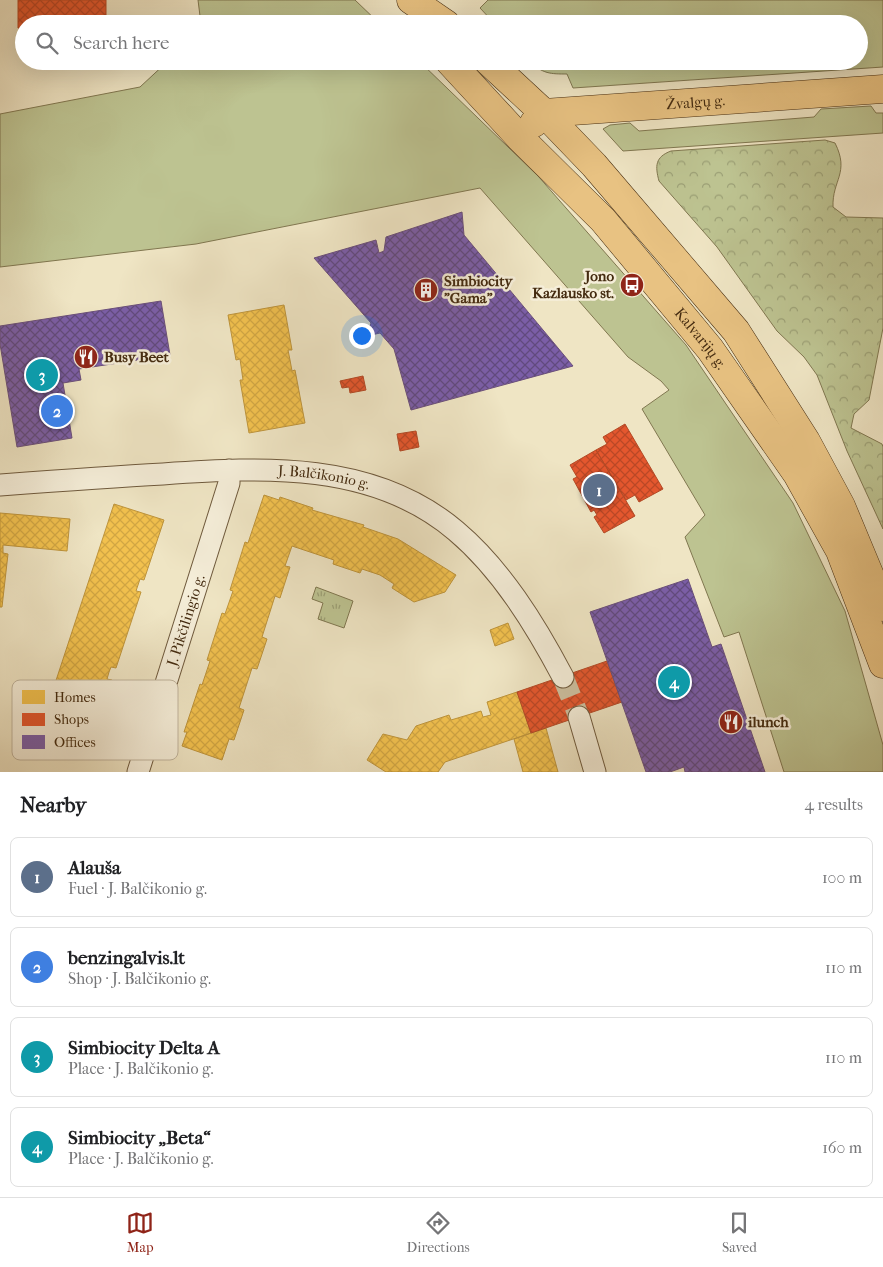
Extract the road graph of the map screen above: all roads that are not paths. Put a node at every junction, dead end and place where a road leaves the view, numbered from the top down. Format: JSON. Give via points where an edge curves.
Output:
{"nodes":[{"id":1,"x":400,"y":0,"type":"edge"},
{"id":2,"x":411,"y":0,"type":"edge"},
{"id":3,"x":411,"y":15,"type":"edge"},
{"id":4,"x":433,"y":15,"type":"edge"},
{"id":5,"x":457,"y":70,"type":"edge"},
{"id":6,"x":498,"y":70,"type":"edge"},
{"id":7,"x":883,"y":89,"type":"edge"},
{"id":8,"x":544,"y":113,"type":"junction"},
{"id":9,"x":520,"y":138,"type":"junction"},
{"id":10,"x":736,"y":331,"type":"junction"},
{"id":11,"x":710,"y":349,"type":"junction"},
{"id":12,"x":228,"y":470,"type":"junction"},
{"id":13,"x":0,"y":486,"type":"edge"},
{"id":14,"x":883,"y":606,"type":"edge"},
{"id":15,"x":883,"y":664,"type":"edge"},
{"id":16,"x":563,"y":676,"type":"tunnel mouth"},
{"id":17,"x":167,"y":680,"type":"edge"},
{"id":18,"x":578,"y":717,"type":"tunnel mouth"},
{"id":19,"x":142,"y":760,"type":"edge"},
{"id":20,"x":138,"y":772,"type":"edge"},
{"id":21,"x":595,"y":772,"type":"edge"}],
"edges":[{"from":1,"to":3,"type":"main road"},
{"from":2,"to":4,"type":"main road"},
{"from":5,"to":9,"type":"main road","name":"Kalvarijų g."},
{"from":6,"to":8,"type":"main road","name":"Kalvarijų g."},
{"from":7,"to":8,"type":"main road","name":"Žvalgų g."},
{"from":8,"to":9,"type":"main road"},
{"from":8,"to":10,"type":"main road","name":"Kalvarijų g.","via":[[594,165]]},
{"from":9,"to":11,"type":"main road","name":"Kalvarijų g.","via":[[603,220]]},
{"from":10,"to":11,"type":"main road"},
{"from":10,"to":14,"type":"main road","name":"Kalvarijų g.","via":[[778,395],[828,482]]},
{"from":11,"to":15,"type":"main road","name":"Kalvarijų g.","via":[[797,474],[840,551]]},
{"from":12,"to":13,"type":"street","name":"J. Balčikonio g."},
{"from":12,"to":16,"type":"street","name":"J. Balčikonio g.","via":[[308,471],[339,476],[392,493],[430,512],[456,531],[503,582],[546,644]]},
{"from":12,"to":17,"type":"street","name":"J. Pikčilingio g.","via":[[229,483]]},
{"from":18,"to":21,"type":"street"},
{"from":19,"to":20,"type":"street","name":"J. Pikčilingio g."}]}
